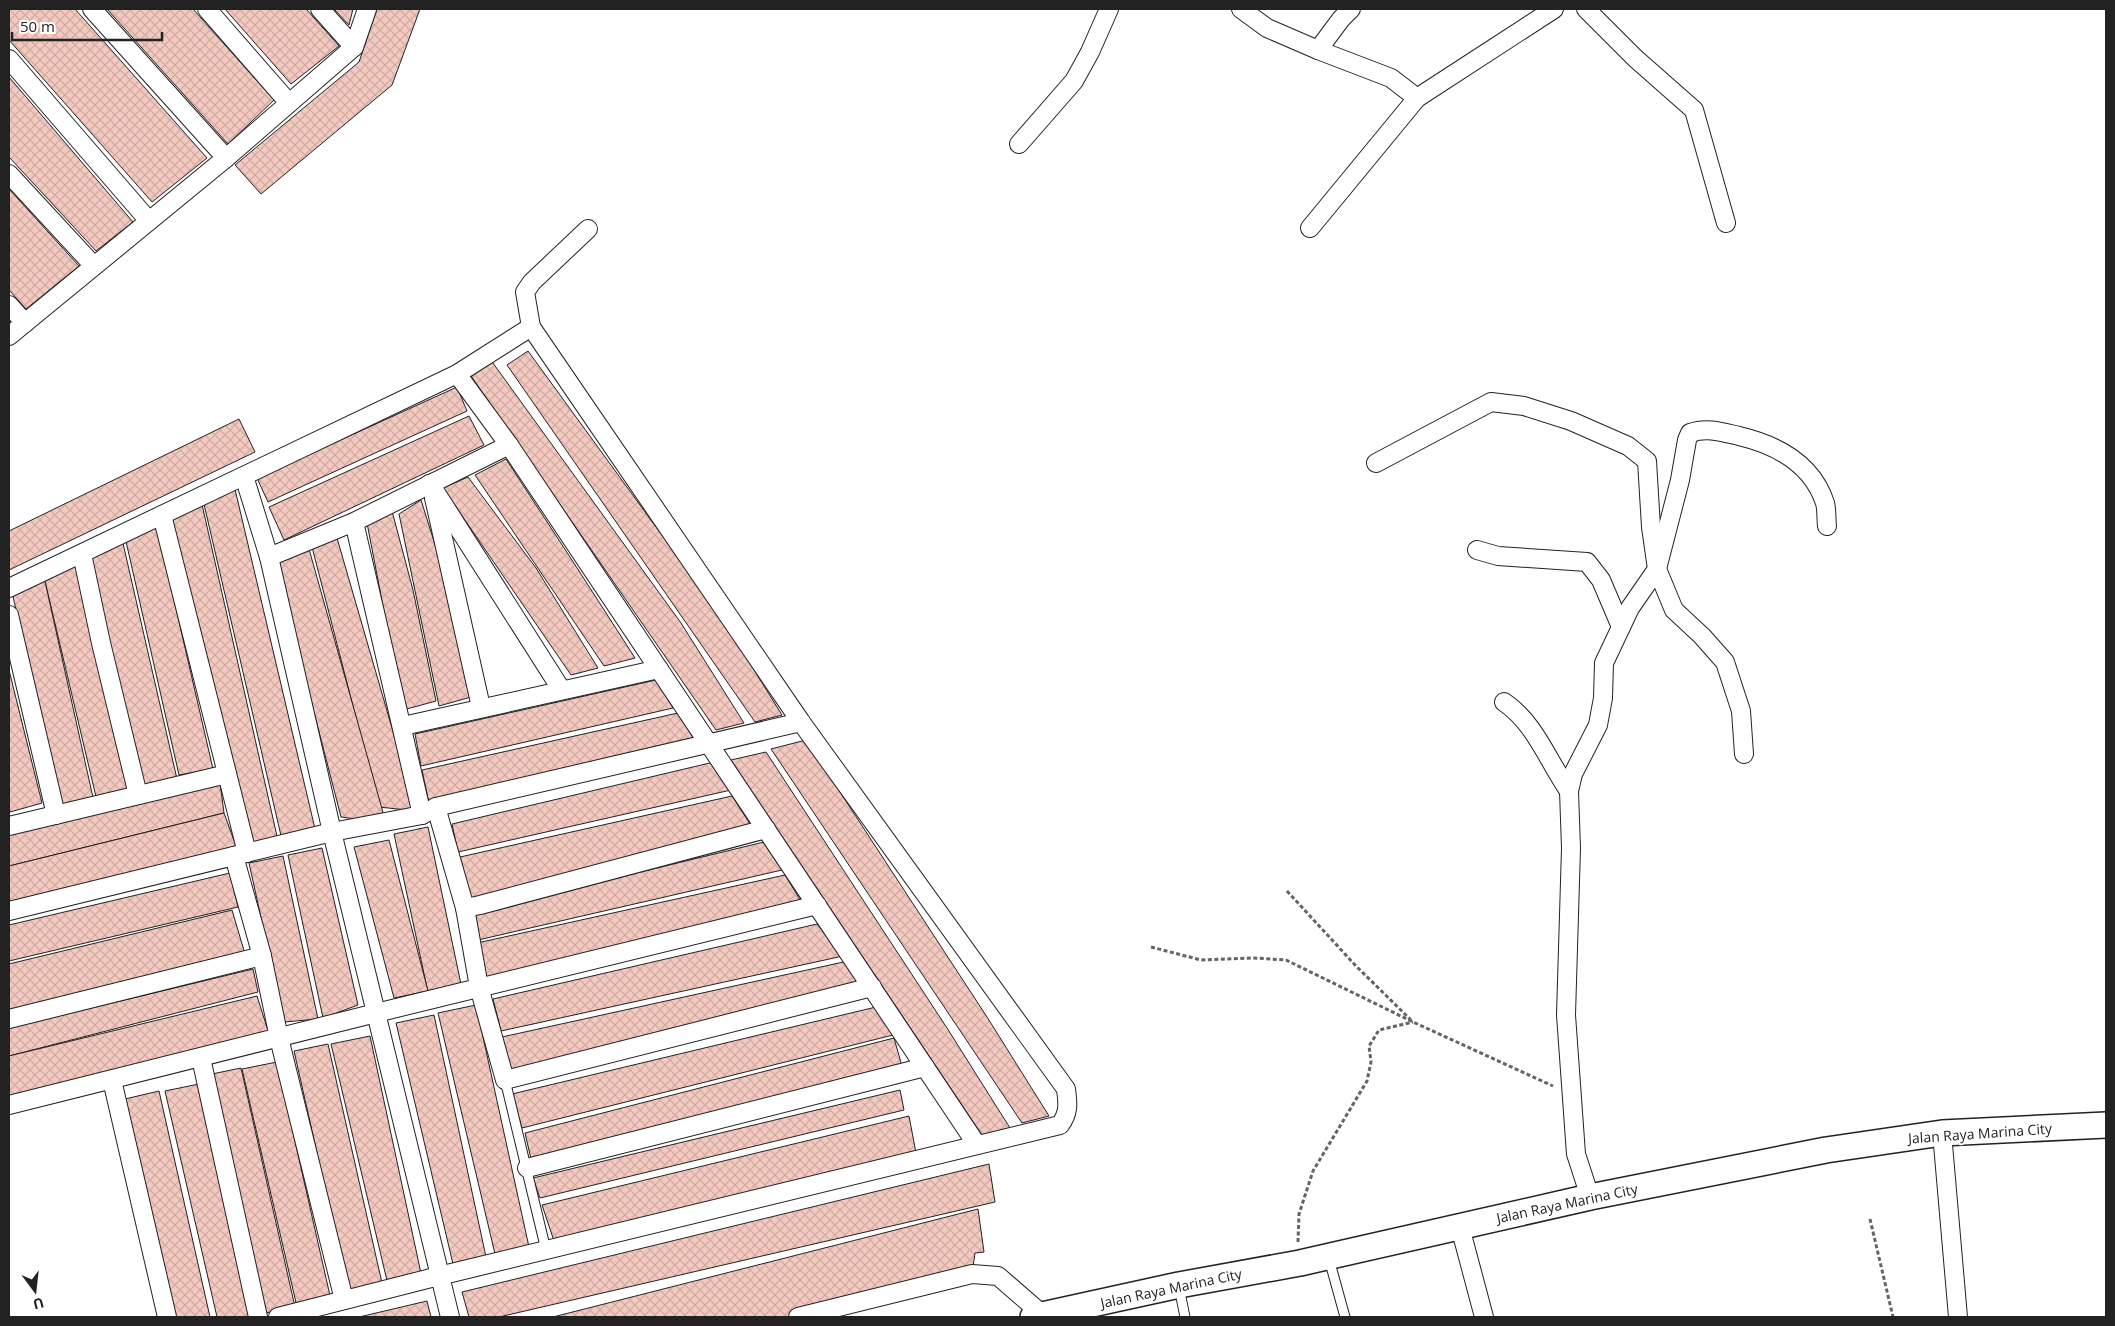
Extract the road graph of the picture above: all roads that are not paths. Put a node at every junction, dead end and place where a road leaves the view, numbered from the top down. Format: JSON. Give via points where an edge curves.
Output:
{"nodes":[{"id":1,"x":92,"y":9,"type":"edge"},
{"id":2,"x":207,"y":9,"type":"edge"},
{"id":3,"x":320,"y":9,"type":"edge"},
{"id":4,"x":367,"y":9,"type":"edge"},
{"id":5,"x":1109,"y":9,"type":"edge"},
{"id":6,"x":1241,"y":9,"type":"edge"},
{"id":7,"x":1351,"y":9,"type":"edge"},
{"id":8,"x":1554,"y":9,"type":"edge"},
{"id":9,"x":1586,"y":9,"type":"edge"},
{"id":10,"x":354,"y":47,"type":"junction"},
{"id":11,"x":1318,"y":50,"type":"junction"},
{"id":12,"x":9,"y":59,"type":"edge"},
{"id":13,"x":1418,"y":98,"type":"junction"},
{"id":14,"x":290,"y":102,"type":"junction"},
{"id":15,"x":1019,"y":144,"type":"dead end"},
{"id":16,"x":226,"y":158,"type":"junction"},
{"id":17,"x":9,"y":174,"type":"edge"},
{"id":18,"x":149,"y":221,"type":"junction"},
{"id":19,"x":1726,"y":223,"type":"dead end"},
{"id":20,"x":1310,"y":228,"type":"dead end"},
{"id":21,"x":588,"y":229,"type":"dead end"},
{"id":22,"x":94,"y":266,"type":"junction"},
{"id":23,"x":9,"y":305,"type":"edge"},
{"id":24,"x":25,"y":323,"type":"junction"},
{"id":25,"x":531,"y":327,"type":"junction"},
{"id":26,"x":9,"y":336,"type":"edge"},
{"id":27,"x":457,"y":374,"type":"junction"},
{"id":28,"x":509,"y":445,"type":"junction"},
{"id":29,"x":1376,"y":464,"type":"dead end"},
{"id":30,"x":244,"y":476,"type":"junction"},
{"id":31,"x":430,"y":484,"type":"junction"},
{"id":32,"x":162,"y":515,"type":"junction"},
{"id":33,"x":354,"y":522,"type":"junction"},
{"id":34,"x":1827,"y":526,"type":"dead end"},
{"id":35,"x":1478,"y":550,"type":"dead end"},
{"id":36,"x":82,"y":554,"type":"junction"},
{"id":37,"x":269,"y":557,"type":"junction"},
{"id":38,"x":1657,"y":569,"type":"junction"},
{"id":39,"x":9,"y":588,"type":"edge"},
{"id":40,"x":9,"y":615,"type":"edge"},
{"id":41,"x":1621,"y":627,"type":"junction"},
{"id":42,"x":658,"y":669,"type":"junction"},
{"id":43,"x":561,"y":689,"type":"junction"},
{"id":44,"x":1504,"y":702,"type":"dead end"},
{"id":45,"x":481,"y":707,"type":"junction"},
{"id":46,"x":801,"y":722,"type":"junction"},
{"id":47,"x":403,"y":726,"type":"junction"},
{"id":48,"x":708,"y":743,"type":"junction"},
{"id":49,"x":1744,"y":754,"type":"dead end"},
{"id":50,"x":227,"y":774,"type":"junction"},
{"id":51,"x":1569,"y":791,"type":"junction"},
{"id":52,"x":138,"y":795,"type":"junction"},
{"id":53,"x":429,"y":811,"type":"junction"},
{"id":54,"x":56,"y":815,"type":"junction"},
{"id":55,"x":9,"y":826,"type":"edge"},
{"id":56,"x":766,"y":829,"type":"junction"},
{"id":57,"x":332,"y":832,"type":"junction"},
{"id":58,"x":240,"y":855,"type":"junction"},
{"id":59,"x":817,"y":905,"type":"junction"},
{"id":60,"x":465,"y":908,"type":"junction"},
{"id":61,"x":9,"y":911,"type":"edge"},
{"id":62,"x":262,"y":956,"type":"junction"},
{"id":63,"x":479,"y":987,"type":"junction"},
{"id":64,"x":872,"y":987,"type":"junction"},
{"id":65,"x":376,"y":1013,"type":"junction"},
{"id":66,"x":9,"y":1018,"type":"edge"},
{"id":67,"x":279,"y":1038,"type":"junction"},
{"id":68,"x":201,"y":1058,"type":"junction"},
{"id":69,"x":926,"y":1067,"type":"junction"},
{"id":70,"x":112,"y":1080,"type":"junction"},
{"id":71,"x":505,"y":1080,"type":"junction"},
{"id":72,"x":9,"y":1105,"type":"edge"},
{"id":73,"x":2106,"y":1125,"type":"edge"},
{"id":74,"x":1942,"y":1133,"type":"junction"},
{"id":75,"x":977,"y":1145,"type":"junction"},
{"id":76,"x":528,"y":1168,"type":"junction"},
{"id":77,"x":1590,"y":1198,"type":"junction"},
{"id":78,"x":1460,"y":1226,"type":"junction"},
{"id":79,"x":546,"y":1250,"type":"junction"},
{"id":80,"x":1329,"y":1256,"type":"junction"},
{"id":81,"x":439,"y":1276,"type":"junction"},
{"id":82,"x":1179,"y":1285,"type":"junction"},
{"id":83,"x":344,"y":1300,"type":"junction"},
{"id":84,"x":1038,"y":1316,"type":"edge"},
{"id":85,"x":167,"y":1317,"type":"edge"},
{"id":86,"x":258,"y":1317,"type":"edge"},
{"id":87,"x":278,"y":1317,"type":"edge"},
{"id":88,"x":450,"y":1317,"type":"edge"},
{"id":89,"x":798,"y":1317,"type":"edge"},
{"id":90,"x":1185,"y":1317,"type":"edge"},
{"id":91,"x":1345,"y":1317,"type":"edge"},
{"id":92,"x":1484,"y":1317,"type":"edge"},
{"id":93,"x":1958,"y":1317,"type":"edge"}],
"edges":[{"from":1,"to":16,"type":"street"},
{"from":2,"to":14,"type":"street"},
{"from":3,"to":10,"type":"street"},
{"from":4,"to":10,"type":"street"},
{"from":5,"to":15,"type":"street","via":[[1074,81]]},
{"from":6,"to":11,"type":"street","via":[[1267,28]]},
{"from":7,"to":11,"type":"street"},
{"from":8,"to":13,"type":"street"},
{"from":9,"to":19,"type":"street","via":[[1694,110]]},
{"from":10,"to":14,"type":"street"},
{"from":11,"to":13,"type":"street","via":[[1391,78]]},
{"from":12,"to":18,"type":"street"},
{"from":13,"to":20,"type":"street"},
{"from":14,"to":16,"type":"street"},
{"from":16,"to":18,"type":"street"},
{"from":17,"to":22,"type":"street"},
{"from":18,"to":22,"type":"street"},
{"from":21,"to":25,"type":"street","via":[[525,292]]},
{"from":22,"to":24,"type":"street"},
{"from":23,"to":24,"type":"street"},
{"from":24,"to":26,"type":"street"},
{"from":25,"to":27,"type":"street"},
{"from":25,"to":46,"type":"street"},
{"from":27,"to":28,"type":"street"},
{"from":27,"to":30,"type":"street"},
{"from":28,"to":31,"type":"street"},
{"from":28,"to":42,"type":"street"},
{"from":29,"to":38,"type":"street","via":[[1491,402],[1524,406],[1571,421],[1628,446],[1647,461]]},
{"from":30,"to":32,"type":"street"},
{"from":30,"to":37,"type":"street"},
{"from":31,"to":33,"type":"street"},
{"from":31,"to":43,"type":"street"},
{"from":31,"to":45,"type":"street"},
{"from":32,"to":36,"type":"street"},
{"from":32,"to":50,"type":"street"},
{"from":33,"to":37,"type":"street"},
{"from":33,"to":47,"type":"street"},
{"from":34,"to":38,"type":"street","via":[[1826,504],[1812,477],[1786,453],[1761,441],[1702,429],[1690,433],[1687,440]]},
{"from":35,"to":41,"type":"street","via":[[1498,556],[1586,562],[1601,580]]},
{"from":36,"to":39,"type":"street"},
{"from":36,"to":52,"type":"street"},
{"from":37,"to":57,"type":"street"},
{"from":38,"to":41,"type":"street"},
{"from":38,"to":49,"type":"street","via":[[1674,610],[1725,662],[1740,711]]},
{"from":40,"to":54,"type":"street"},
{"from":41,"to":51,"type":"street","via":[[1604,663],[1598,725],[1573,774]]},
{"from":42,"to":43,"type":"street"},
{"from":42,"to":48,"type":"street"},
{"from":43,"to":45,"type":"street"},
{"from":44,"to":51,"type":"street","via":[[1529,724]]},
{"from":45,"to":47,"type":"street"},
{"from":46,"to":48,"type":"street"},
{"from":46,"to":75,"type":"street","via":[[1066,1089],[1068,1108],[1060,1125]]},
{"from":47,"to":53,"type":"street"},
{"from":48,"to":53,"type":"street"},
{"from":48,"to":56,"type":"street"},
{"from":50,"to":52,"type":"street"},
{"from":50,"to":58,"type":"street"},
{"from":51,"to":77,"type":"street","via":[[1566,1015],[1570,1094],[1576,1154]]},
{"from":52,"to":54,"type":"street"},
{"from":53,"to":57,"type":"street"},
{"from":53,"to":60,"type":"street"},
{"from":54,"to":55,"type":"street"},
{"from":56,"to":59,"type":"street"},
{"from":56,"to":60,"type":"street"},
{"from":57,"to":58,"type":"street"},
{"from":57,"to":65,"type":"street"},
{"from":58,"to":61,"type":"street"},
{"from":58,"to":62,"type":"street"},
{"from":59,"to":63,"type":"street"},
{"from":59,"to":64,"type":"street"},
{"from":60,"to":63,"type":"street"},
{"from":62,"to":66,"type":"street"},
{"from":62,"to":67,"type":"street"},
{"from":63,"to":65,"type":"street"},
{"from":63,"to":71,"type":"street"},
{"from":64,"to":69,"type":"street"},
{"from":64,"to":71,"type":"street"},
{"from":65,"to":67,"type":"street"},
{"from":65,"to":81,"type":"street"},
{"from":67,"to":68,"type":"street"},
{"from":67,"to":83,"type":"street"},
{"from":68,"to":70,"type":"street"},
{"from":68,"to":86,"type":"street"},
{"from":69,"to":75,"type":"street"},
{"from":69,"to":76,"type":"street"},
{"from":70,"to":72,"type":"street"},
{"from":70,"to":85,"type":"street"},
{"from":71,"to":76,"type":"lane"},
{"from":73,"to":74,"type":"main road","name":"Jalan Raya Marina City"},
{"from":74,"to":77,"type":"main road","name":"Jalan Raya Marina City","via":[[1826,1150]]},
{"from":74,"to":93,"type":"street"},
{"from":75,"to":79,"type":"street"},
{"from":76,"to":79,"type":"lane"},
{"from":77,"to":78,"type":"main road","name":"Jalan Raya Marina City"},
{"from":78,"to":80,"type":"main road","name":"Jalan Raya Marina City"},
{"from":78,"to":92,"type":"street"},
{"from":79,"to":81,"type":"street"},
{"from":80,"to":82,"type":"main road","name":"Jalan Raya Marina City"},
{"from":80,"to":91,"type":"lane"},
{"from":81,"to":83,"type":"street"},
{"from":81,"to":88,"type":"street"},
{"from":82,"to":84,"type":"main road","name":"Jalan Raya Marina City"},
{"from":82,"to":90,"type":"lane"},
{"from":83,"to":87,"type":"street"},
{"from":84,"to":89,"type":"street","via":[[998,1276],[972,1274]]}]}
